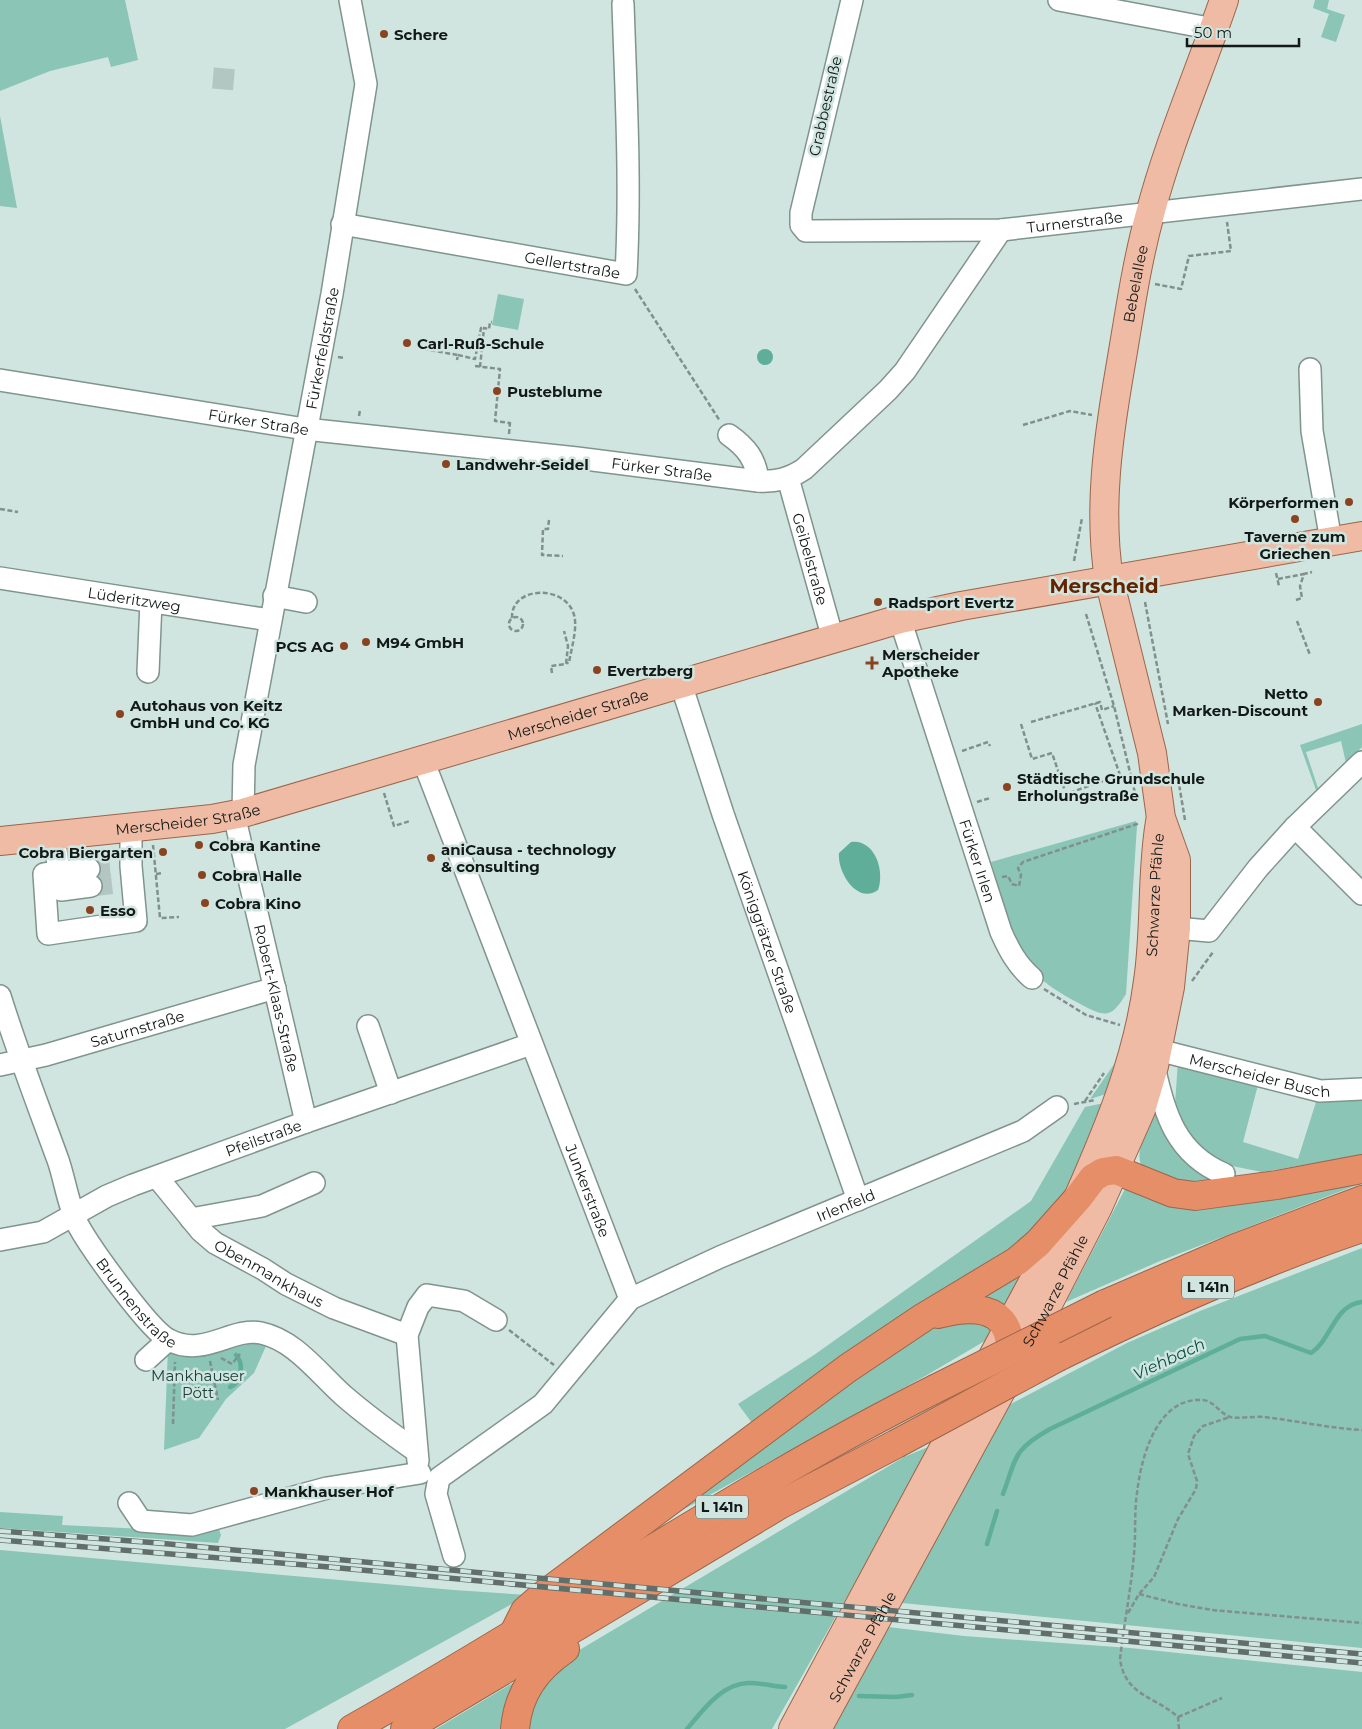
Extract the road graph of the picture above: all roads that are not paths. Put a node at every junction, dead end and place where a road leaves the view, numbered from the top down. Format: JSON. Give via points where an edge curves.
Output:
{"nodes":[{"id":1,"x":350,"y":0,"type":"edge"},
{"id":2,"x":852,"y":0,"type":"edge"},
{"id":3,"x":1059,"y":0,"type":"edge"},
{"id":4,"x":1224,"y":0,"type":"edge"},
{"id":5,"x":624,"y":4,"type":"dead end"},
{"id":6,"x":1214,"y":29,"type":"junction"},
{"id":7,"x":1362,"y":189,"type":"edge"},
{"id":8,"x":801,"y":213,"type":"joint"},
{"id":9,"x":1150,"y":213,"type":"junction"},
{"id":10,"x":342,"y":224,"type":"junction"},
{"id":11,"x":1001,"y":230,"type":"junction"},
{"id":12,"x":1310,"y":369,"type":"dead end"},
{"id":13,"x":0,"y":380,"type":"edge"},
{"id":14,"x":305,"y":429,"type":"junction"},
{"id":15,"x":728,"y":435,"type":"road end"},
{"id":16,"x":788,"y":478,"type":"junction"},
{"id":17,"x":758,"y":481,"type":"junction"},
{"id":18,"x":1362,"y":536,"type":"edge"},
{"id":19,"x":1331,"y":541,"type":"junction"},
{"id":20,"x":0,"y":578,"type":"edge"},
{"id":21,"x":1109,"y":579,"type":"junction"},
{"id":22,"x":274,"y":596,"type":"junction"},
{"id":23,"x":151,"y":602,"type":"junction"},
{"id":24,"x":306,"y":602,"type":"dead end"},
{"id":25,"x":900,"y":619,"type":"junction"},
{"id":26,"x":270,"y":620,"type":"junction"},
{"id":27,"x":833,"y":639,"type":"junction"},
{"id":28,"x":148,"y":672,"type":"dead end"},
{"id":29,"x":681,"y":684,"type":"junction"},
{"id":30,"x":423,"y":760,"type":"junction"},
{"id":31,"x":1362,"y":762,"type":"edge"},
{"id":32,"x":238,"y":814,"type":"junction"},
{"id":33,"x":131,"y":827,"type":"junction"},
{"id":34,"x":1296,"y":827,"type":"junction"},
{"id":35,"x":54,"y":836,"type":"junction"},
{"id":36,"x":0,"y":841,"type":"edge"},
{"id":37,"x":59,"y":872,"type":"junction"},
{"id":38,"x":90,"y":878,"type":"tunnel mouth"},
{"id":39,"x":1362,"y":894,"type":"edge"},
{"id":40,"x":1165,"y":932,"type":"junction"},
{"id":41,"x":1032,"y":978,"type":"road end"},
{"id":42,"x":275,"y":988,"type":"junction"},
{"id":43,"x":0,"y":996,"type":"edge"},
{"id":44,"x":368,"y":1026,"type":"dead end"},
{"id":45,"x":531,"y":1044,"type":"junction"},
{"id":46,"x":1156,"y":1058,"type":"junction"},
{"id":47,"x":22,"y":1060,"type":"junction"},
{"id":48,"x":0,"y":1065,"type":"edge"},
{"id":49,"x":1362,"y":1089,"type":"edge"},
{"id":50,"x":391,"y":1093,"type":"junction"},
{"id":51,"x":1057,"y":1107,"type":"road end"},
{"id":52,"x":306,"y":1122,"type":"junction"},
{"id":53,"x":1362,"y":1169,"type":"edge"},
{"id":54,"x":1116,"y":1170,"type":"junction"},
{"id":55,"x":1224,"y":1174,"type":"dead end"},
{"id":56,"x":157,"y":1177,"type":"junction"},
{"id":57,"x":314,"y":1182,"type":"dead end"},
{"id":58,"x":1078,"y":1198,"type":"junction"},
{"id":59,"x":858,"y":1200,"type":"junction"},
{"id":60,"x":1362,"y":1200,"type":"edge"},
{"id":61,"x":74,"y":1214,"type":"junction"},
{"id":62,"x":191,"y":1219,"type":"junction"},
{"id":63,"x":1362,"y":1228,"type":"edge"},
{"id":64,"x":0,"y":1240,"type":"edge"},
{"id":65,"x":630,"y":1299,"type":"junction"},
{"id":66,"x":924,"y":1317,"type":"junction"},
{"id":67,"x":496,"y":1320,"type":"road end"},
{"id":68,"x":1008,"y":1330,"type":"junction"},
{"id":69,"x":407,"y":1335,"type":"junction"},
{"id":70,"x":172,"y":1341,"type":"junction"},
{"id":71,"x":146,"y":1360,"type":"dead end"},
{"id":72,"x":1006,"y":1378,"type":"junction"},
{"id":73,"x":416,"y":1452,"type":"junction"},
{"id":74,"x":428,"y":1478,"type":"junction"},
{"id":75,"x":129,"y":1503,"type":"dead end"},
{"id":76,"x":454,"y":1556,"type":"dead end"},
{"id":77,"x":611,"y":1606,"type":"junction"},
{"id":78,"x":514,"y":1633,"type":"junction"},
{"id":79,"x":352,"y":1729,"type":"edge"},
{"id":80,"x":405,"y":1729,"type":"edge"},
{"id":81,"x":515,"y":1729,"type":"edge"},
{"id":82,"x":794,"y":1729,"type":"edge"},
{"id":83,"x":817,"y":1729,"type":"edge"}],
"edges":[{"from":1,"to":10,"type":"street","name":"Fürkerfeldstraße","via":[[366,84]]},
{"from":2,"to":8,"type":"street","name":"Grabbestraße"},
{"from":3,"to":6,"type":"street"},
{"from":4,"to":6,"type":"main road","name":"Bebelallee"},
{"from":5,"to":10,"type":"street","name":"Gellertstraße","via":[[628,164],[626,274]]},
{"from":6,"to":9,"type":"main road","name":"Bebelallee"},
{"from":7,"to":9,"type":"street","name":"Turnerstraße"},
{"from":8,"to":11,"type":"street","name":"Turnerstraße","via":[[801,225],[806,231]]},
{"from":9,"to":11,"type":"street","name":"Turnerstraße"},
{"from":9,"to":21,"type":"main road","name":"Bebelallee","via":[[1129,313],[1108,446],[1104,527]]},
{"from":10,"to":14,"type":"street","name":"Fürkerfeldstraße","via":[[332,294]]},
{"from":11,"to":16,"type":"street","name":"Fürker Straße","via":[[905,371],[811,462]]},
{"from":12,"to":19,"type":"street","via":[[1312,431]]},
{"from":13,"to":14,"type":"street","name":"Fürker Straße"},
{"from":14,"to":17,"type":"street","name":"Fürker Straße"},
{"from":14,"to":22,"type":"street","name":"Fürkerfeldstraße"},
{"from":15,"to":17,"type":"street","via":[[749,452]]},
{"from":16,"to":17,"type":"street","name":"Fürker Straße"},
{"from":16,"to":27,"type":"street","name":"Geibelstraße"},
{"from":18,"to":19,"type":"main road","name":"Merscheider Straße"},
{"from":19,"to":21,"type":"main road","name":"Merscheider Straße"},
{"from":20,"to":23,"type":"street","name":"Lüderitzweg"},
{"from":21,"to":25,"type":"main road","name":"Merscheider Straße"},
{"from":21,"to":40,"type":"main road","name":"Schwarze Pfähle","via":[[1152,753],[1154,820],[1176,860]]},
{"from":22,"to":24,"type":"street"},
{"from":22,"to":26,"type":"street","name":"Fürkerfeldstraße"},
{"from":23,"to":26,"type":"street","name":"Lüderitzweg"},
{"from":23,"to":28,"type":"street"},
{"from":25,"to":27,"type":"main road","name":"Merscheider Straße"},
{"from":25,"to":41,"type":"street","name":"Fürker Irlen","via":[[1001,932],[1012,954]]},
{"from":26,"to":32,"type":"street","name":"Fürkerfeldstraße"},
{"from":27,"to":29,"type":"main road","name":"Merscheider Straße"},
{"from":29,"to":30,"type":"main road","name":"Merscheider Straße"},
{"from":29,"to":59,"type":"street","name":"Königgrätzer Straße"},
{"from":30,"to":32,"type":"main road","name":"Merscheider Straße"},
{"from":30,"to":45,"type":"street","name":"Junkerstraße"},
{"from":31,"to":34,"type":"street"},
{"from":32,"to":33,"type":"main road","name":"Merscheider Straße"},
{"from":32,"to":42,"type":"street","name":"Robert-Klaas-Straße"},
{"from":33,"to":35,"type":"main road","name":"Merscheider Straße"},
{"from":33,"to":37,"type":"street","via":[[128,874],[136,921],[48,934],[44,874]]},
{"from":34,"to":39,"type":"street"},
{"from":34,"to":40,"type":"street","via":[[1258,868],[1209,931]]},
{"from":35,"to":36,"type":"main road","name":"Merscheider Straße"},
{"from":35,"to":37,"type":"street"},
{"from":37,"to":38,"type":"street"},
{"from":40,"to":46,"type":"main road","name":"Schwarze Pfähle","via":[[1170,987]]},
{"from":40,"to":58,"type":"main road","name":"Schwarze Pfähle","via":[[1122,1094]]},
{"from":42,"to":47,"type":"street","name":"Saturnstraße"},
{"from":42,"to":52,"type":"street","name":"Robert-Klaas-Straße"},
{"from":43,"to":47,"type":"street","name":"Brunnenstraße"},
{"from":44,"to":50,"type":"street"},
{"from":45,"to":50,"type":"street","name":"Pfeilstraße"},
{"from":45,"to":65,"type":"street","name":"Junkerstraße"},
{"from":46,"to":49,"type":"street","name":"Merscheider Busch","via":[[1320,1091]]},
{"from":46,"to":54,"type":"main road","name":"Schwarze Pfähle","via":[[1141,1110]]},
{"from":46,"to":55,"type":"street","via":[[1166,1114],[1178,1139],[1203,1162]]},
{"from":47,"to":48,"type":"street","name":"Saturnstraße"},
{"from":47,"to":61,"type":"street","name":"Brunnenstraße"},
{"from":50,"to":52,"type":"street","name":"Pfeilstraße"},
{"from":51,"to":59,"type":"street","name":"Irlenfeld","via":[[1023,1131]]},
{"from":52,"to":56,"type":"street","name":"Pfeilstraße"},
{"from":53,"to":54,"type":"highway","via":[[1195,1196],[1173,1193]]},
{"from":54,"to":58,"type":"highway","via":[[1093,1178]]},
{"from":54,"to":72,"type":"main road","name":"Schwarze Pfähle","via":[[1046,1310]]},
{"from":56,"to":61,"type":"street","name":"Pfeilstraße","via":[[107,1196]]},
{"from":56,"to":62,"type":"street","name":"Obenmankhaus"},
{"from":57,"to":62,"type":"street","via":[[262,1206]]},
{"from":58,"to":66,"type":"highway","via":[[1027,1254]]},
{"from":58,"to":68,"type":"main road","name":"Schwarze Pfähle"},
{"from":59,"to":65,"type":"street","name":"Irlenfeld","via":[[720,1257]]},
{"from":60,"to":78,"type":"highway","number":"L 141n","bridge":true,"via":[[1233,1249],[1104,1304],[882,1416]]},
{"from":61,"to":64,"type":"street","name":"Pfeilstraße","via":[[42,1232]]},
{"from":61,"to":70,"type":"street","name":"Brunnenstraße","via":[[77,1224],[148,1323]]},
{"from":62,"to":69,"type":"street","name":"Obenmankhaus","via":[[215,1242],[286,1284],[334,1308]]},
{"from":63,"to":77,"type":"highway","number":"L 141n","bridge":true,"via":[[1210,1286],[1058,1357],[781,1504]]},
{"from":65,"to":74,"type":"street","via":[[544,1404],[443,1474]]},
{"from":66,"to":68,"type":"highway","via":[[970,1307],[980,1308],[995,1315]]},
{"from":66,"to":78,"type":"highway","via":[[785,1413],[541,1597],[525,1611]]},
{"from":67,"to":69,"type":"street","via":[[464,1301],[428,1295],[418,1307]]},
{"from":68,"to":72,"type":"highway","via":[[1011,1357]]},
{"from":68,"to":82,"type":"main road","name":"Schwarze Pfähle"},
{"from":69,"to":73,"type":"street"},
{"from":70,"to":71,"type":"street"},
{"from":70,"to":73,"type":"street","name":"Brunnenstraße","via":[[207,1345],[252,1332],[275,1338],[292,1348],[343,1395]]},
{"from":72,"to":83,"type":"main road","name":"Schwarze Pfähle"},
{"from":73,"to":74,"type":"street"},
{"from":74,"to":75,"type":"street","via":[[327,1488],[192,1525],[141,1521]]},
{"from":74,"to":76,"type":"street","via":[[436,1494]]},
{"from":77,"to":80,"type":"highway","number":"L 141n"},
{"from":77,"to":81,"type":"highway","via":[[594,1626],[540,1669],[522,1697]]},
{"from":78,"to":79,"type":"highway","number":"L 141n"}]}
